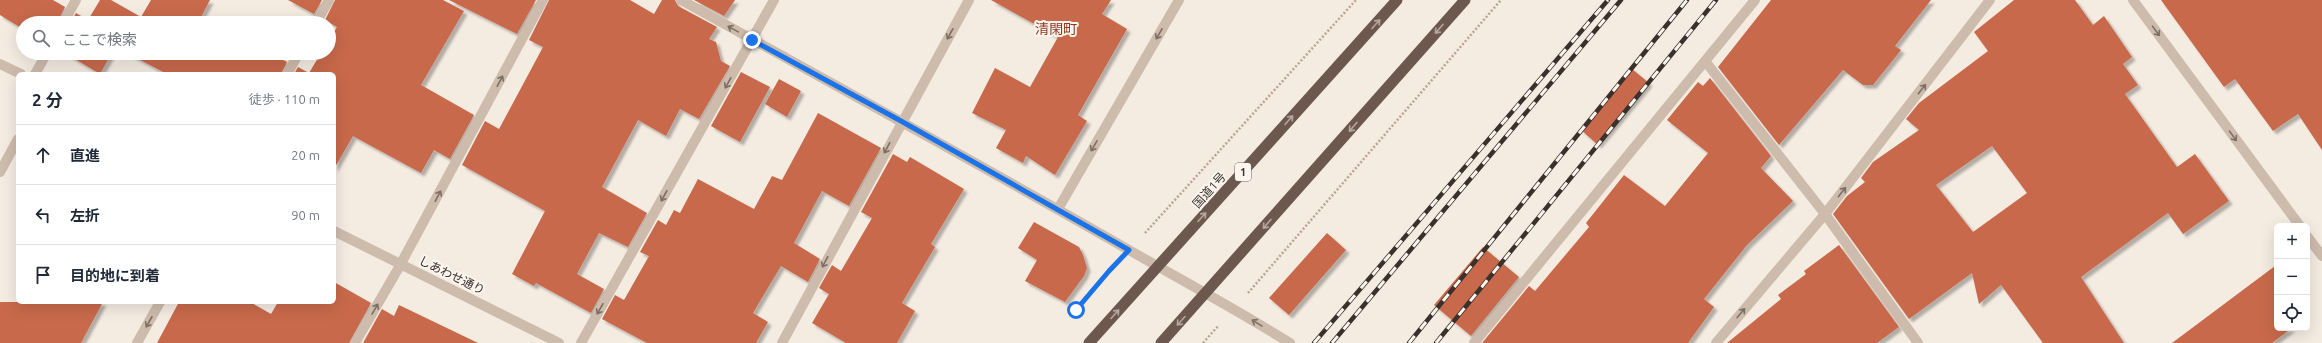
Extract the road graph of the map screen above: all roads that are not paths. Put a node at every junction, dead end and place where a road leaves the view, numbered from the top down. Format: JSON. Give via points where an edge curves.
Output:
{"nodes":[{"id":1,"x":76,"y":0,"type":"edge"},
{"id":2,"x":329,"y":0,"type":"edge"},
{"id":3,"x":543,"y":0,"type":"edge"},
{"id":4,"x":682,"y":0,"type":"edge"},
{"id":5,"x":774,"y":0,"type":"edge"},
{"id":6,"x":969,"y":0,"type":"edge"},
{"id":7,"x":1179,"y":0,"type":"edge"},
{"id":8,"x":1397,"y":0,"type":"edge"},
{"id":9,"x":1465,"y":0,"type":"edge"},
{"id":10,"x":1755,"y":0,"type":"edge"},
{"id":11,"x":1990,"y":0,"type":"edge"},
{"id":12,"x":2133,"y":0,"type":"edge"},
{"id":13,"x":67,"y":16,"type":"edge"},
{"id":14,"x":320,"y":16,"type":"edge"},
{"id":15,"x":752,"y":40,"type":"junction"},
{"id":16,"x":42,"y":60,"type":"edge"},
{"id":17,"x":295,"y":60,"type":"edge"},
{"id":18,"x":1705,"y":61,"type":"junction"},
{"id":19,"x":0,"y":64,"type":"edge"},
{"id":20,"x":17,"y":72,"type":"edge"},
{"id":21,"x":36,"y":72,"type":"edge"},
{"id":22,"x":288,"y":72,"type":"edge"},
{"id":23,"x":901,"y":121,"type":"junction"},
{"id":24,"x":16,"y":144,"type":"edge"},
{"id":25,"x":0,"y":172,"type":"edge"},
{"id":26,"x":1058,"y":208,"type":"junction"},
{"id":27,"x":1825,"y":214,"type":"junction"},
{"id":28,"x":2298,"y":223,"type":"edge"},
{"id":29,"x":336,"y":232,"type":"edge"},
{"id":30,"x":2310,"y":240,"type":"edge"},
{"id":31,"x":2322,"y":256,"type":"edge"},
{"id":32,"x":400,"y":264,"type":"junction"},
{"id":33,"x":1158,"y":266,"type":"junction"},
{"id":34,"x":1205,"y":294,"type":"junction"},
{"id":35,"x":159,"y":304,"type":"edge"},
{"id":36,"x":1916,"y":342,"type":"edge"},
{"id":37,"x":137,"y":343,"type":"edge"},
{"id":38,"x":355,"y":343,"type":"edge"},
{"id":39,"x":559,"y":343,"type":"edge"},
{"id":40,"x":581,"y":343,"type":"edge"},
{"id":41,"x":782,"y":343,"type":"edge"},
{"id":42,"x":1089,"y":343,"type":"edge"},
{"id":43,"x":1161,"y":343,"type":"edge"},
{"id":44,"x":1290,"y":343,"type":"edge"},
{"id":45,"x":1474,"y":343,"type":"edge"},
{"id":46,"x":1716,"y":343,"type":"edge"}],
"edges":[{"from":1,"to":13,"type":"street"},
{"from":2,"to":14,"type":"street"},
{"from":32,"to":3,"type":"street","one_way":true},
{"from":15,"to":4,"type":"street","one_way":true},
{"from":5,"to":15,"type":"street"},
{"from":6,"to":23,"type":"street","one_way":true},
{"from":7,"to":26,"type":"street","one_way":true},
{"from":33,"to":8,"type":"highway","name":"国道1号","number":"1","one_way":true},
{"from":9,"to":34,"type":"highway","one_way":true},
{"from":10,"to":18,"type":"street"},
{"from":27,"to":11,"type":"street","one_way":true},
{"from":12,"to":28,"type":"street","one_way":true},
{"from":15,"to":23,"type":"street"},
{"from":15,"to":40,"type":"street","one_way":true},
{"from":16,"to":21,"type":"street"},
{"from":17,"to":22,"type":"street"},
{"from":18,"to":27,"type":"street"},
{"from":18,"to":45,"type":"street"},
{"from":19,"to":20,"type":"street"},
{"from":23,"to":26,"type":"street"},
{"from":23,"to":41,"type":"street","one_way":true},
{"from":24,"to":25,"type":"street"},
{"from":26,"to":33,"type":"street"},
{"from":27,"to":36,"type":"street"},
{"from":46,"to":27,"type":"street","one_way":true},
{"from":29,"to":32,"type":"street","name":"しあわせ通り"},
{"from":30,"to":31,"type":"street"},
{"from":38,"to":32,"type":"street","one_way":true},
{"from":32,"to":39,"type":"street","name":"しあわせ通り"},
{"from":33,"to":34,"type":"street"},
{"from":42,"to":33,"type":"highway","name":"国道1号","number":"1","one_way":true},
{"from":34,"to":43,"type":"highway","one_way":true},
{"from":44,"to":34,"type":"street","one_way":true,"via":[[1234,308]]},
{"from":35,"to":37,"type":"street","one_way":true}]}
